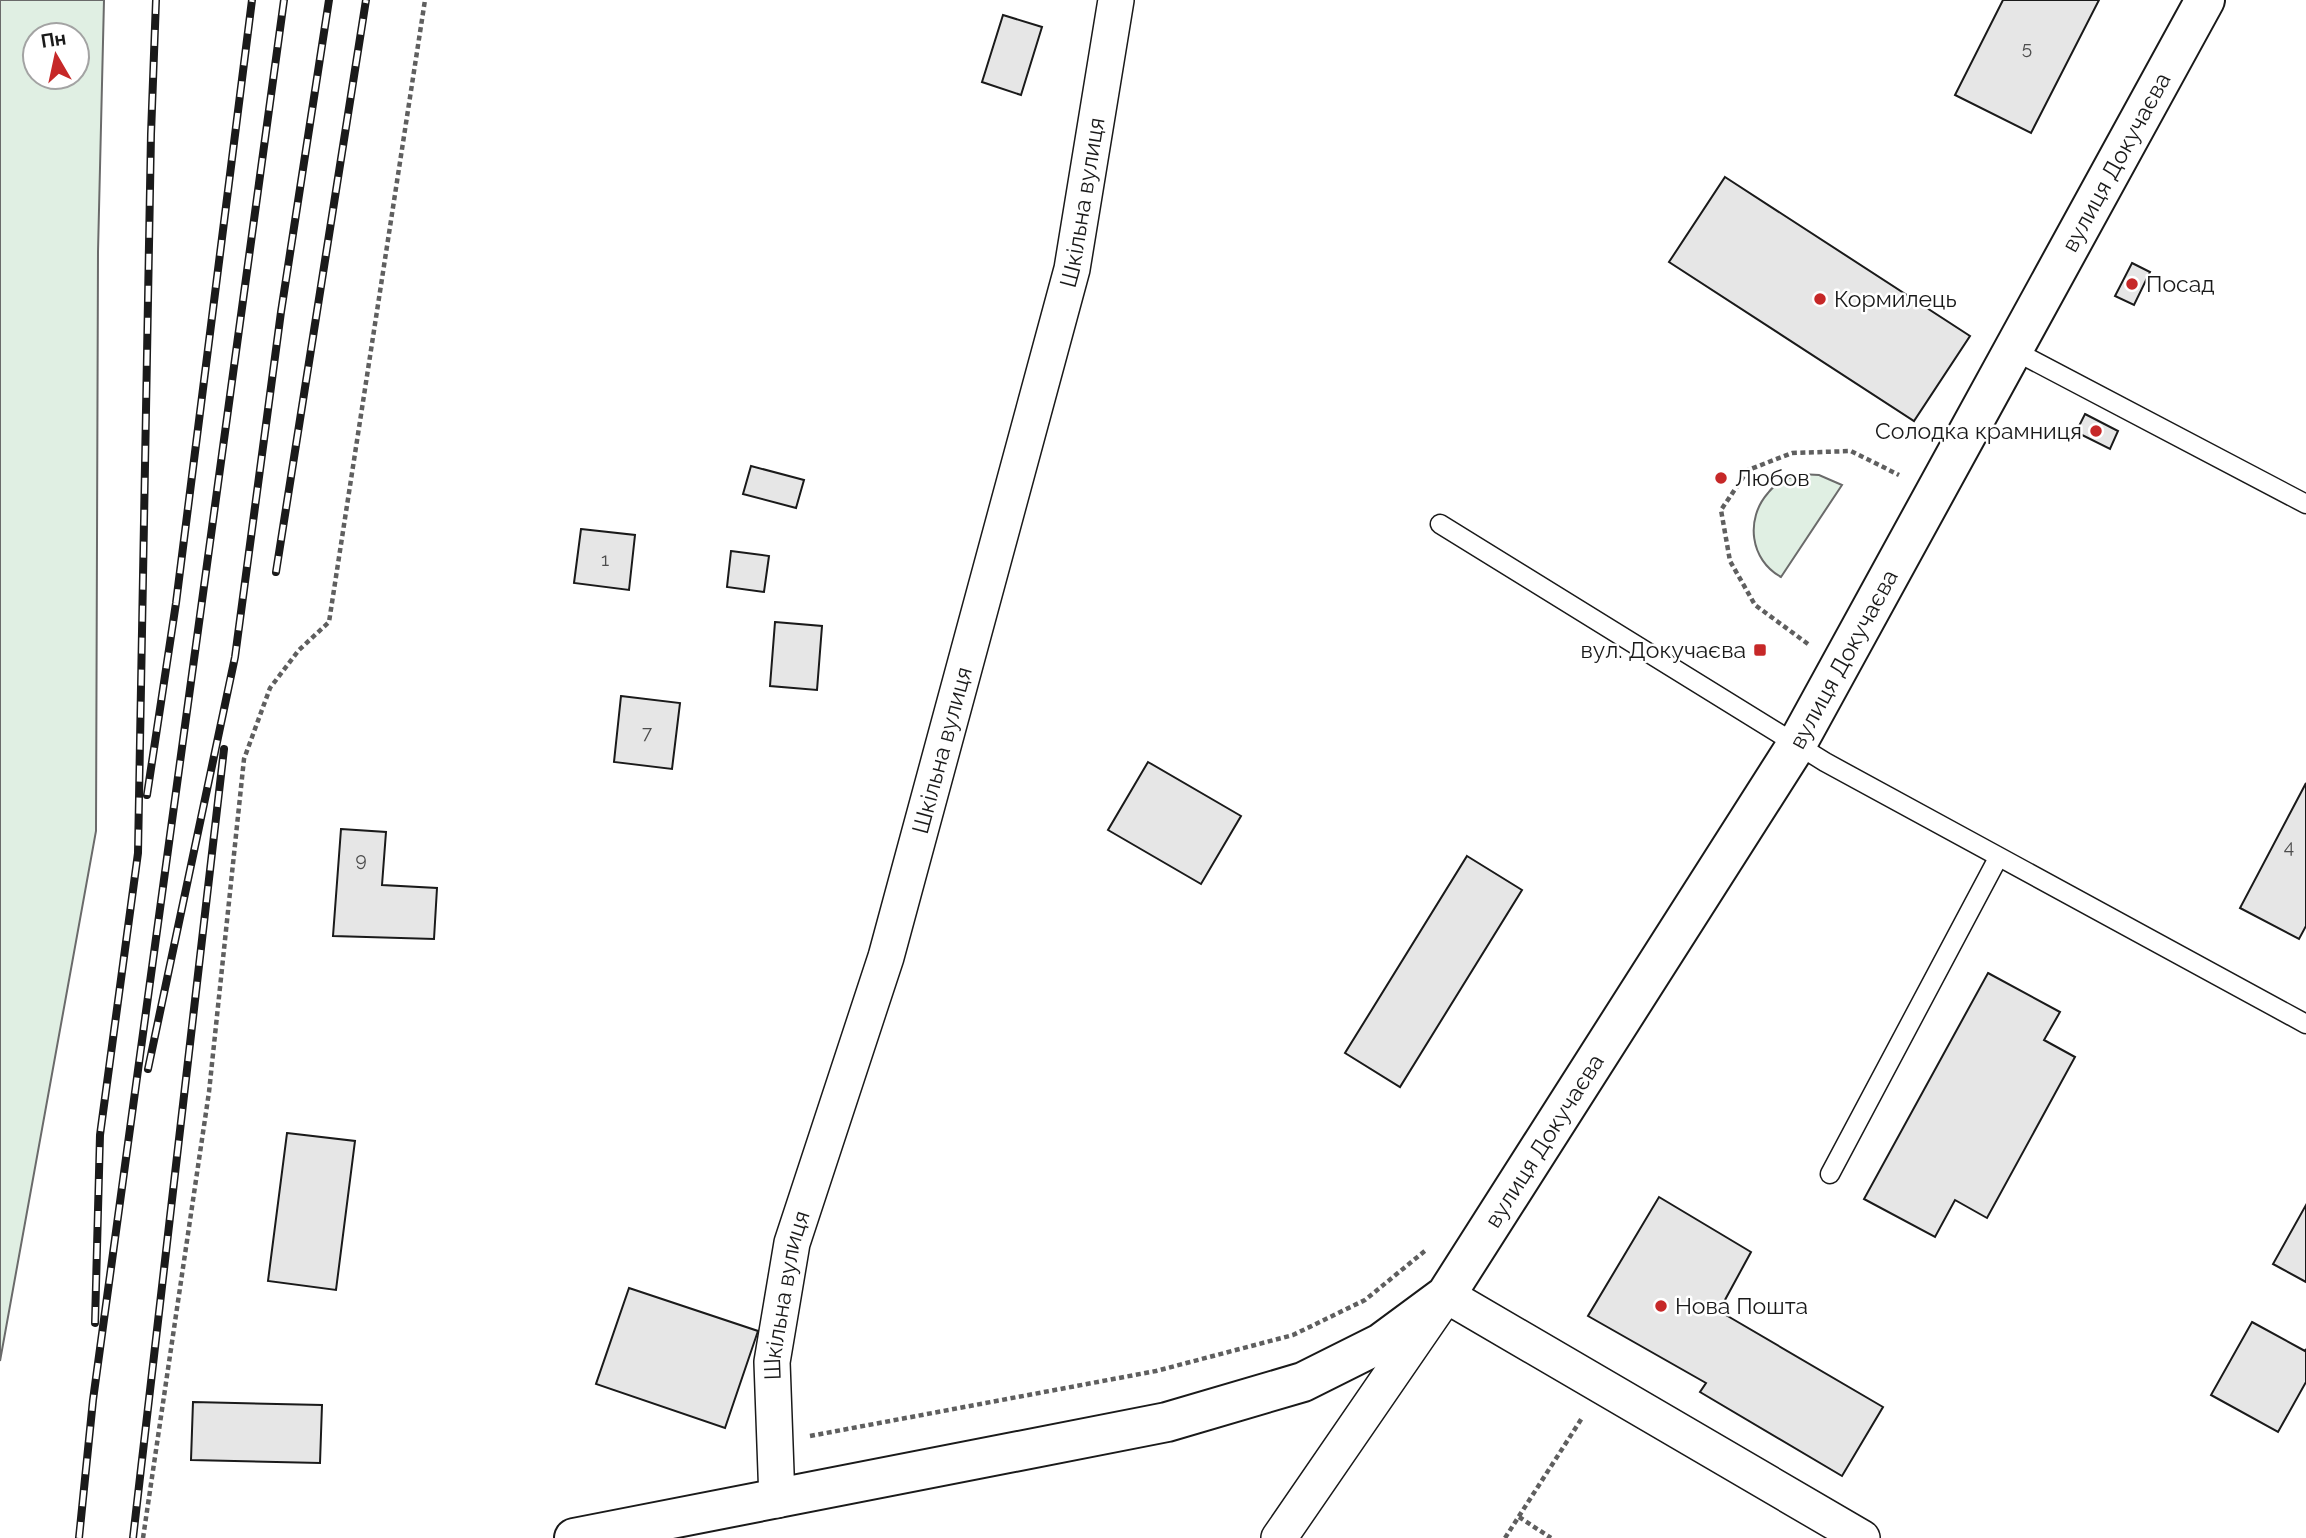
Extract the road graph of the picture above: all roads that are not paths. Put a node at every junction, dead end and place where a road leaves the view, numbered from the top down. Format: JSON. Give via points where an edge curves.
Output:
{"nodes":[{"id":1,"x":1116,"y":0,"type":"edge"},
{"id":2,"x":2205,"y":0,"type":"edge"},
{"id":3,"x":2013,"y":350,"type":"junction"},
{"id":4,"x":2306,"y":504,"type":"edge"},
{"id":5,"x":1440,"y":524,"type":"dead end"},
{"id":6,"x":1797,"y":744,"type":"junction"},
{"id":7,"x":1998,"y":858,"type":"junction"},
{"id":8,"x":2306,"y":1024,"type":"edge"},
{"id":9,"x":1830,"y":1174,"type":"dead end"},
{"id":10,"x":1446,"y":1295,"type":"junction"},
{"id":11,"x":777,"y":1500,"type":"junction"},
{"id":12,"x":574,"y":1538,"type":"edge"},
{"id":13,"x":1279,"y":1538,"type":"edge"},
{"id":14,"x":1862,"y":1538,"type":"edge"}],
"edges":[{"from":1,"to":11,"type":"street","name":"Шкільна вулиця","via":[[1072,269],[886,957],[792,1243],[772,1362]]},
{"from":2,"to":3,"type":"street","name":"вулиця Докучаєва"},
{"from":3,"to":4,"type":"lane"},
{"from":3,"to":6,"type":"street","name":"вулиця Докучаєва"},
{"from":5,"to":6,"type":"lane"},
{"from":6,"to":7,"type":"lane"},
{"from":6,"to":10,"type":"street","name":"вулиця Докучаєва"},
{"from":7,"to":8,"type":"lane"},
{"from":7,"to":9,"type":"lane"},
{"from":10,"to":11,"type":"street","via":[[1381,1343],[1303,1382],[1167,1422]]},
{"from":10,"to":13,"type":"street"},
{"from":10,"to":14,"type":"street"},
{"from":11,"to":12,"type":"street"}]}
